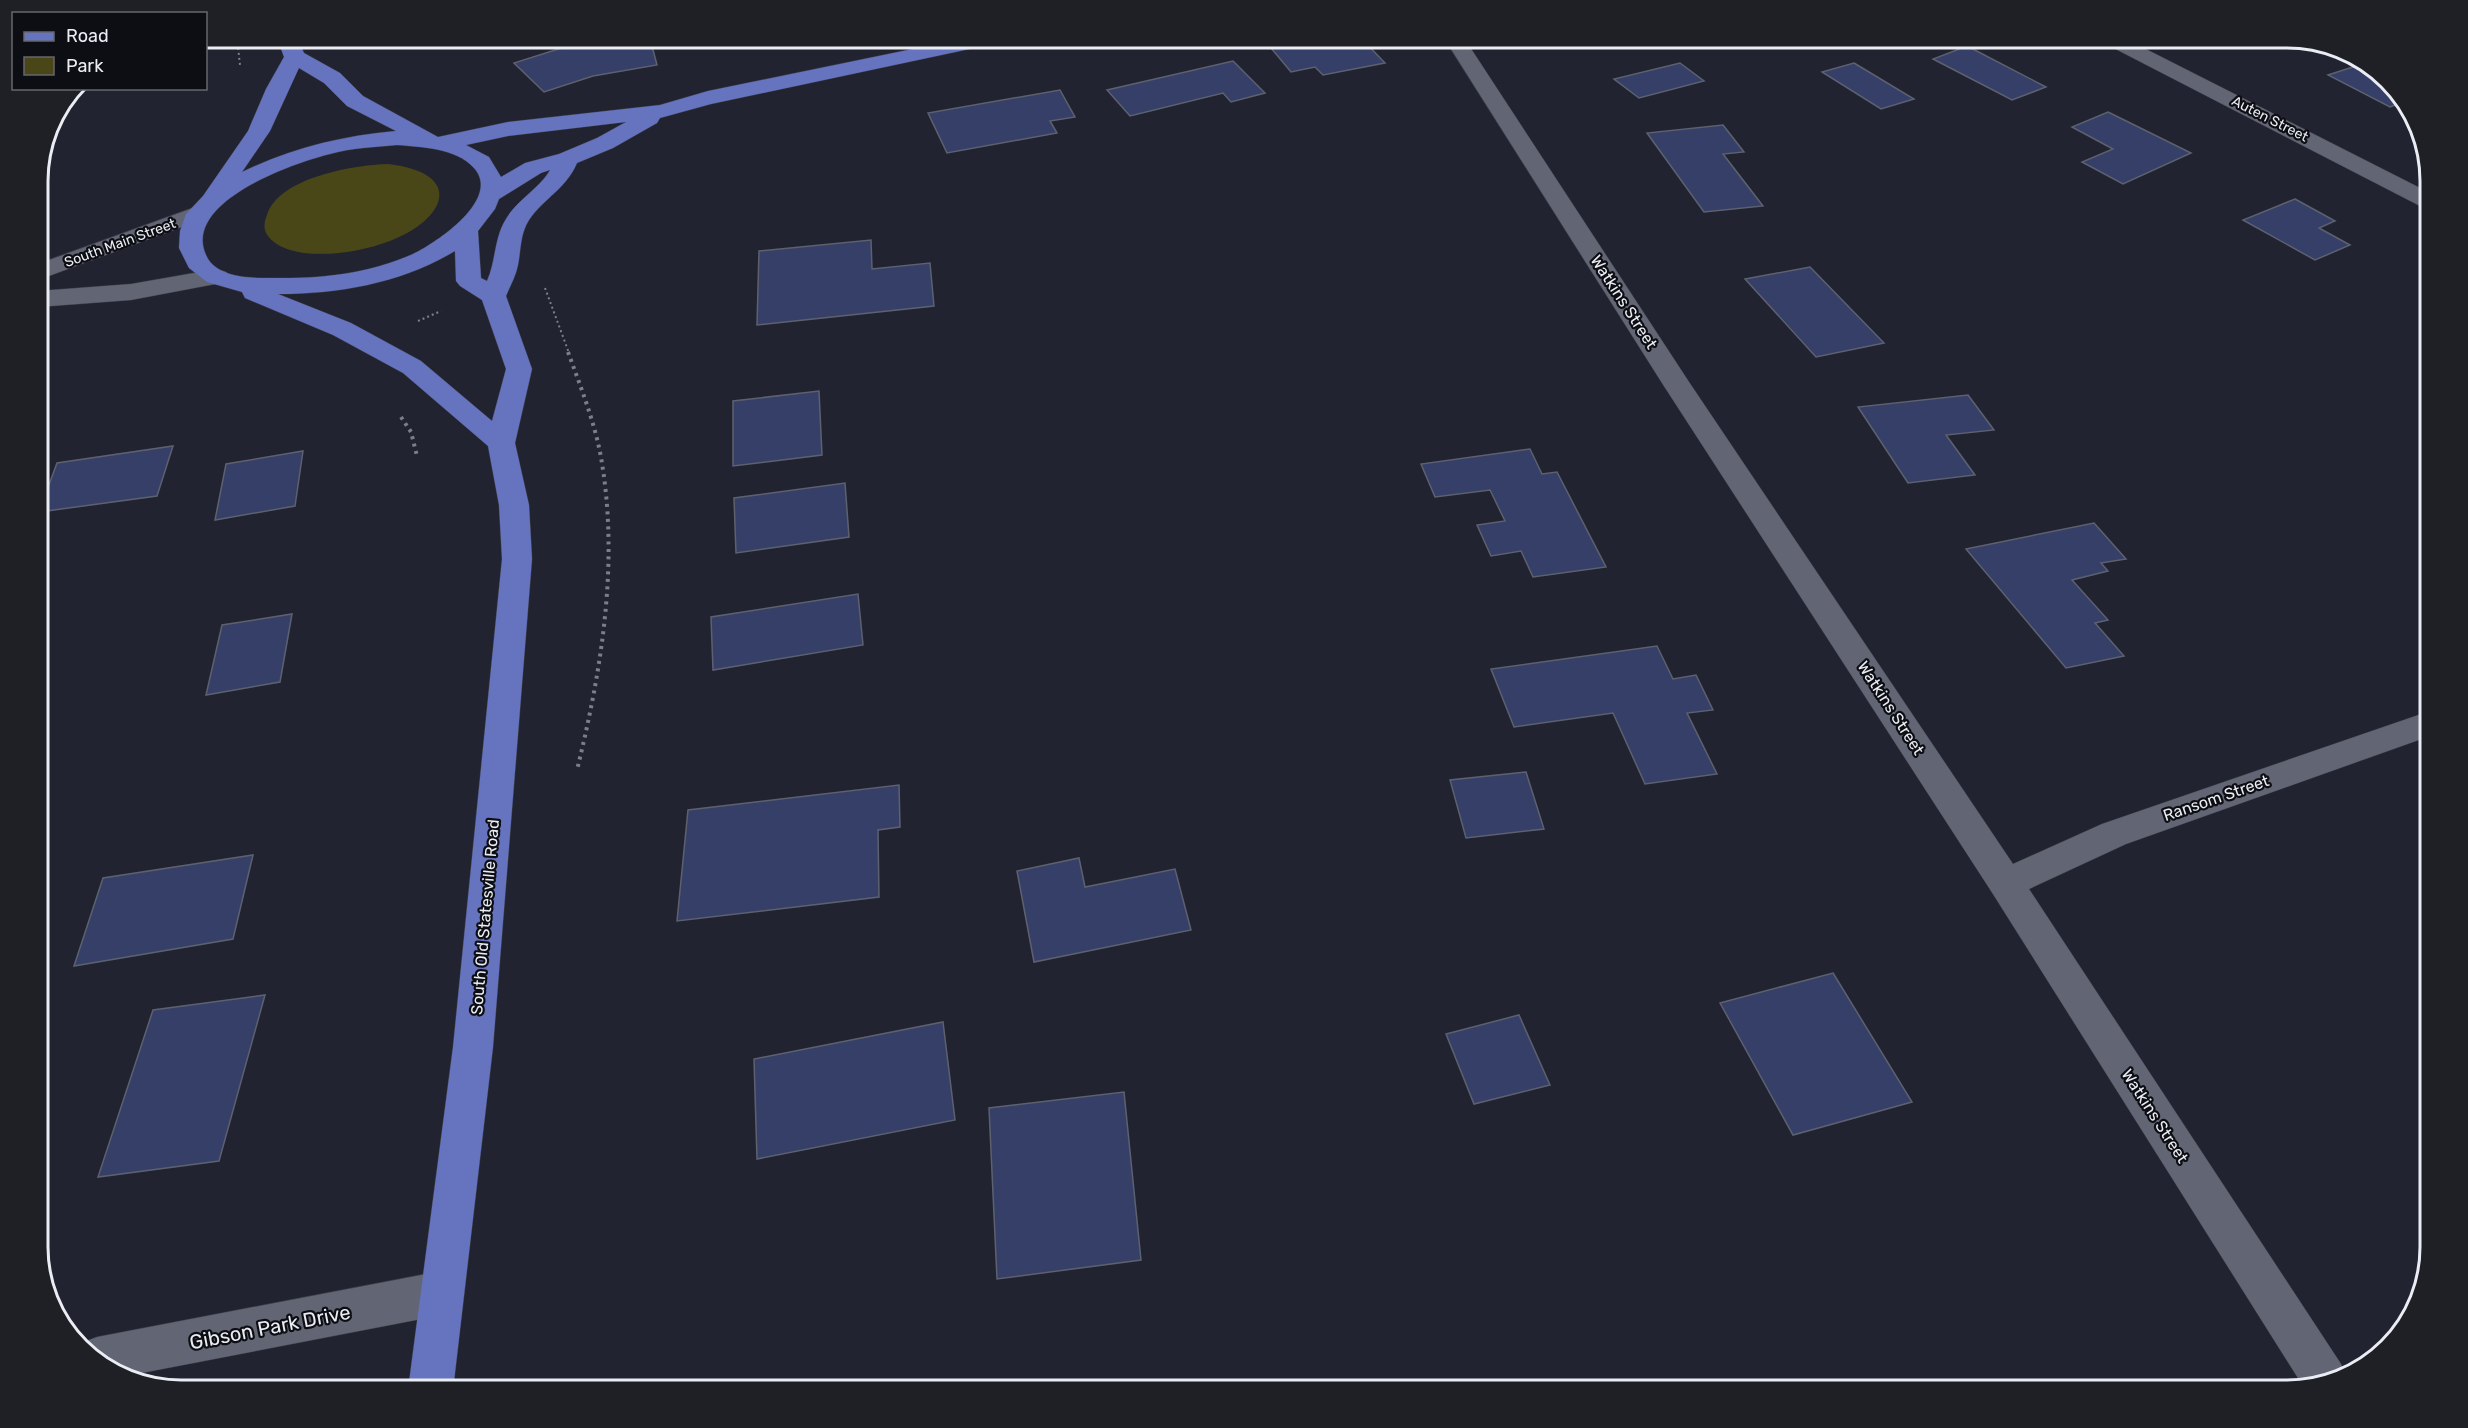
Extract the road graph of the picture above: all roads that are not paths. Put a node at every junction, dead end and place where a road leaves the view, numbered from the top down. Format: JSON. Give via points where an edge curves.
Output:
{"nodes":[{"id":1,"x":291,"y":48,"type":"edge"},
{"id":2,"x":292,"y":48,"type":"edge"},
{"id":3,"x":945,"y":48,"type":"edge"},
{"id":4,"x":1460,"y":48,"type":"edge"},
{"id":5,"x":2129,"y":48,"type":"edge"},
{"id":6,"x":661,"y":111,"type":"junction"},
{"id":7,"x":435,"y":141,"type":"junction"},
{"id":8,"x":567,"y":159,"type":"junction"},
{"id":9,"x":491,"y":194,"type":"junction"},
{"id":10,"x":2420,"y":196,"type":"edge"},
{"id":11,"x":205,"y":207,"type":"junction"},
{"id":12,"x":466,"y":230,"type":"junction"},
{"id":13,"x":48,"y":269,"type":"edge"},
{"id":14,"x":224,"y":280,"type":"junction"},
{"id":15,"x":493,"y":296,"type":"junction"},
{"id":16,"x":48,"y":298,"type":"edge"},
{"id":17,"x":501,"y":443,"type":"junction"},
{"id":18,"x":2420,"y":727,"type":"edge"},
{"id":19,"x":2006,"y":883,"type":"junction"},
{"id":20,"x":442,"y":1293,"type":"junction"},
{"id":21,"x":107,"y":1357,"type":"edge"},
{"id":22,"x":2322,"y":1375,"type":"edge"},
{"id":23,"x":432,"y":1380,"type":"edge"}],
"edges":[{"from":1,"to":11,"type":"main road","via":[[260,131]]},
{"from":2,"to":7,"type":"main road","via":[[355,101]]},
{"from":3,"to":6,"type":"main road","via":[[728,93]]},
{"from":4,"to":19,"type":"street","name":"Watkins Street"},
{"from":5,"to":10,"type":"street","name":"Auten Street"},
{"from":6,"to":7,"type":"main road"},
{"from":6,"to":8,"type":"main road","via":[[605,143]]},
{"from":7,"to":9,"type":"main road","via":[[476,159],[488,171]]},
{"from":7,"to":11,"type":"main road","via":[[397,138],[328,147],[270,169]]},
{"from":8,"to":9,"type":"main road","via":[[533,168]]},
{"from":8,"to":15,"type":"main road","via":[[560,177],[517,220],[509,239],[505,268]]},
{"from":9,"to":12,"type":"main road"},
{"from":11,"to":13,"type":"street","name":"South Main Street"},
{"from":11,"to":14,"type":"main road","via":[[191,231],[190,245],[197,262]]},
{"from":12,"to":14,"type":"main road","via":[[441,249],[410,264],[348,282],[315,286]]},
{"from":12,"to":15,"type":"main road","via":[[470,281]]},
{"from":14,"to":16,"type":"street"},
{"from":14,"to":17,"type":"main road","via":[[342,329],[412,367]]},
{"from":15,"to":17,"type":"main road","name":"South Old Statesville Road","via":[[519,369]]},
{"from":17,"to":20,"type":"main road","name":"South Old Statesville Road","via":[[514,505],[517,559],[473,1047]]},
{"from":18,"to":19,"type":"street","name":"Ransom Street","via":[[2114,834]]},
{"from":19,"to":22,"type":"street","name":"Watkins Street"},
{"from":20,"to":21,"type":"street","name":"Gibson Park Drive"},
{"from":20,"to":23,"type":"main road","name":"South Old Statesville Road"}]}
